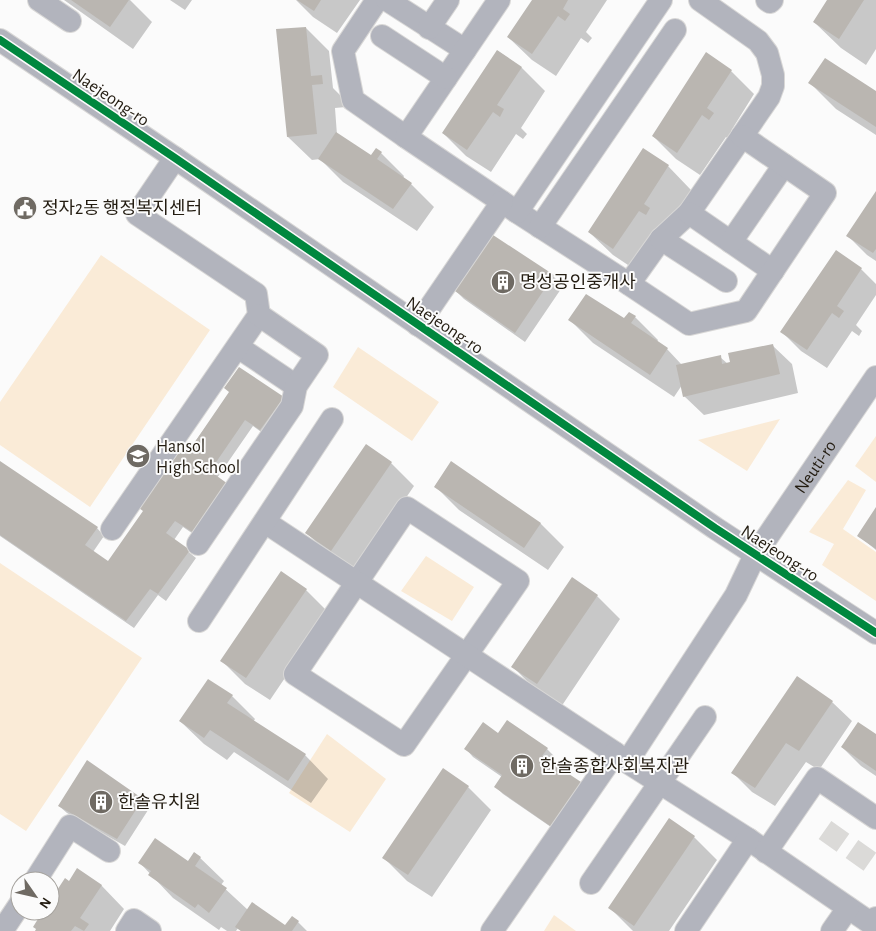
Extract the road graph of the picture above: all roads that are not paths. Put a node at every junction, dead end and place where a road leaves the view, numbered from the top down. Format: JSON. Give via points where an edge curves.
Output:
{"nodes":[{"id":1,"x":39,"y":0,"type":"edge"},
{"id":2,"x":377,"y":0,"type":"edge"},
{"id":3,"x":387,"y":0,"type":"edge"},
{"id":4,"x":448,"y":0,"type":"edge"},
{"id":5,"x":499,"y":0,"type":"edge"},
{"id":6,"x":661,"y":0,"type":"edge"},
{"id":7,"x":767,"y":0,"type":"edge"},
{"id":8,"x":772,"y":0,"type":"edge"},
{"id":9,"x":707,"y":2,"type":"edge"},
{"id":10,"x":70,"y":21,"type":"dead end"},
{"id":11,"x":429,"y":28,"type":"junction"},
{"id":12,"x":675,"y":30,"type":"dead end"},
{"id":13,"x":382,"y":36,"type":"dead end"},
{"id":14,"x":0,"y":40,"type":"edge"},
{"id":15,"x":465,"y":50,"type":"junction"},
{"id":16,"x":446,"y":78,"type":"junction"},
{"id":17,"x":742,"y":136,"type":"junction"},
{"id":18,"x":406,"y":137,"type":"junction"},
{"id":19,"x":175,"y":158,"type":"junction"},
{"id":20,"x":784,"y":165,"type":"junction"},
{"id":21,"x":509,"y":207,"type":"junction"},
{"id":22,"x":690,"y":213,"type":"junction"},
{"id":23,"x":540,"y":226,"type":"junction"},
{"id":24,"x":661,"y":239,"type":"junction"},
{"id":25,"x":731,"y":242,"type":"junction"},
{"id":26,"x":773,"y":271,"type":"junction"},
{"id":27,"x":726,"y":281,"type":"dead end"},
{"id":28,"x":629,"y":284,"type":"junction"},
{"id":29,"x":259,"y":315,"type":"junction"},
{"id":30,"x":418,"y":325,"type":"junction"},
{"id":31,"x":238,"y":347,"type":"junction"},
{"id":32,"x":876,"y":377,"type":"edge"},
{"id":33,"x":296,"y":386,"type":"junction"},
{"id":34,"x":332,"y":419,"type":"dead end"},
{"id":35,"x":264,"y":522,"type":"junction"},
{"id":36,"x":112,"y":529,"type":"dead end"},
{"id":37,"x":198,"y":544,"type":"dead end"},
{"id":38,"x":755,"y":555,"type":"junction"},
{"id":39,"x":356,"y":582,"type":"junction"},
{"id":40,"x":199,"y":621,"type":"dead end"},
{"id":41,"x":876,"y":632,"type":"edge"},
{"id":42,"x":467,"y":656,"type":"junction"},
{"id":43,"x":705,"y":717,"type":"dead end"},
{"id":44,"x":621,"y":758,"type":"junction"},
{"id":45,"x":660,"y":783,"type":"junction"},
{"id":46,"x":876,"y":818,"type":"edge"},
{"id":47,"x":748,"y":839,"type":"junction"},
{"id":48,"x":109,"y":851,"type":"dead end"},
{"id":49,"x":766,"y":852,"type":"junction"},
{"id":50,"x":41,"y":871,"type":"edge"},
{"id":51,"x":591,"y":883,"type":"dead end"},
{"id":52,"x":848,"y":908,"type":"junction"},
{"id":53,"x":876,"y":918,"type":"edge"},
{"id":54,"x":10,"y":919,"type":"edge"},
{"id":55,"x":2,"y":931,"type":"edge"},
{"id":56,"x":127,"y":931,"type":"edge"},
{"id":57,"x":150,"y":931,"type":"edge"},
{"id":58,"x":492,"y":931,"type":"edge"},
{"id":59,"x":686,"y":931,"type":"edge"},
{"id":60,"x":832,"y":931,"type":"edge"}],
"edges":[{"from":1,"to":10,"type":"street"},
{"from":2,"to":18,"type":"street","via":[[343,51],[354,100]]},
{"from":3,"to":11,"type":"street"},
{"from":4,"to":11,"type":"street"},
{"from":5,"to":15,"type":"street"},
{"from":6,"to":21,"type":"street"},
{"from":7,"to":8,"type":"street"},
{"from":9,"to":17,"type":"street","via":[[758,40],[767,53],[773,75],[770,96]]},
{"from":11,"to":15,"type":"street"},
{"from":12,"to":23,"type":"street"},
{"from":13,"to":16,"type":"street"},
{"from":14,"to":19,"type":"street","name":"Naejeong-ro"},
{"from":15,"to":16,"type":"street"},
{"from":16,"to":18,"type":"street"},
{"from":17,"to":20,"type":"street"},
{"from":17,"to":22,"type":"street"},
{"from":18,"to":21,"type":"street"},
{"from":19,"to":29,"type":"street","via":[[137,214],[256,294]]},
{"from":19,"to":30,"type":"street","name":"Naejeong-ro"},
{"from":20,"to":25,"type":"street"},
{"from":20,"to":26,"type":"street","via":[[825,193]]},
{"from":21,"to":23,"type":"street"},
{"from":21,"to":30,"type":"street"},
{"from":22,"to":24,"type":"street"},
{"from":22,"to":25,"type":"street"},
{"from":23,"to":28,"type":"street"},
{"from":24,"to":27,"type":"street"},
{"from":24,"to":28,"type":"street"},
{"from":25,"to":26,"type":"street"},
{"from":26,"to":28,"type":"street","via":[[746,311],[689,324]]},
{"from":29,"to":31,"type":"street"},
{"from":29,"to":33,"type":"street","via":[[317,355]]},
{"from":30,"to":38,"type":"street","name":"Naejeong-ro"},
{"from":31,"to":33,"type":"street"},
{"from":31,"to":36,"type":"street"},
{"from":32,"to":38,"type":"street","name":"Neuti-ro"},
{"from":33,"to":37,"type":"street","via":[[292,406]]},
{"from":34,"to":35,"type":"street"},
{"from":35,"to":39,"type":"street"},
{"from":35,"to":40,"type":"street"},
{"from":38,"to":41,"type":"street","name":"Naejeong-ro"},
{"from":38,"to":44,"type":"street","name":"Neuti-ro","via":[[736,595]]},
{"from":39,"to":42,"type":"street"},
{"from":39,"to":42,"type":"street","via":[[407,508],[518,581]]},
{"from":39,"to":42,"type":"street","via":[[295,674],[302,679],[404,745]]},
{"from":42,"to":44,"type":"street"},
{"from":43,"to":45,"type":"street"},
{"from":44,"to":45,"type":"street"},
{"from":44,"to":58,"type":"street","name":"Neuti-ro"},
{"from":45,"to":47,"type":"street"},
{"from":45,"to":51,"type":"street"},
{"from":46,"to":49,"type":"street","via":[[817,778]]},
{"from":47,"to":49,"type":"street"},
{"from":47,"to":59,"type":"street"},
{"from":48,"to":50,"type":"street","via":[[70,826]]},
{"from":49,"to":52,"type":"street"},
{"from":52,"to":53,"type":"street","via":[[872,924]]},
{"from":52,"to":60,"type":"street"},
{"from":54,"to":55,"type":"street"},
{"from":56,"to":57,"type":"street","via":[[134,920]]}]}
